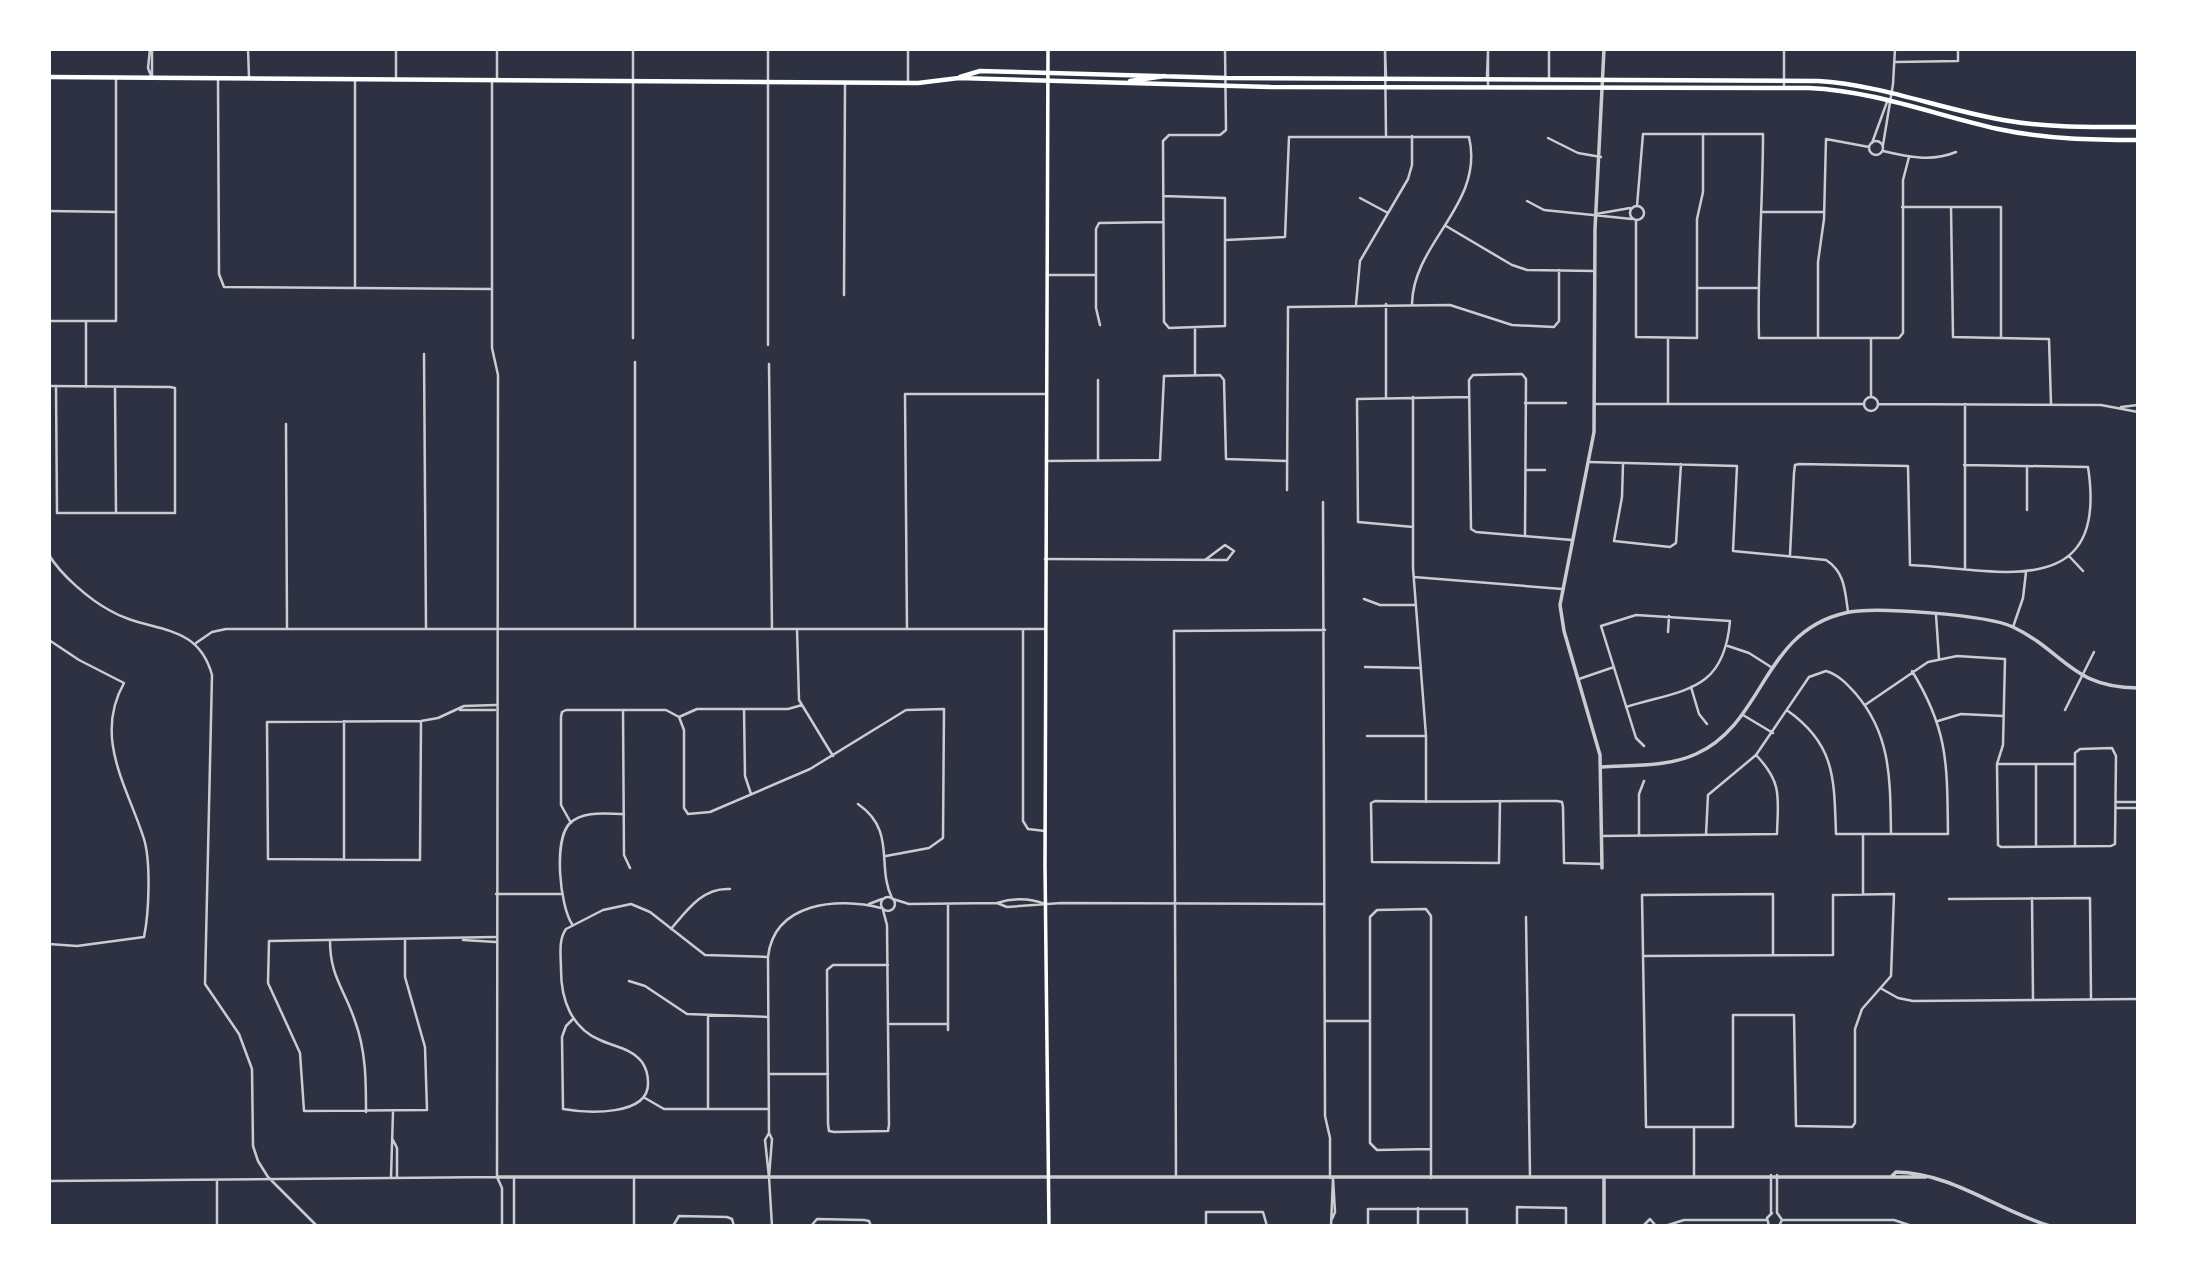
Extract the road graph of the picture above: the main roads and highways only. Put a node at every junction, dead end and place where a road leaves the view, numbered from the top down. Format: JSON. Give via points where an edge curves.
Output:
{"nodes":[{"id":1,"x":1048,"y":49,"type":"edge"},
{"id":2,"x":1048,"y":72,"type":"junction"},
{"id":3,"x":1170,"y":75,"type":"junction"},
{"id":4,"x":49,"y":77,"type":"edge"},
{"id":5,"x":959,"y":78,"type":"junction"},
{"id":6,"x":1048,"y":79,"type":"junction"},
{"id":7,"x":1130,"y":81,"type":"junction"},
{"id":8,"x":2138,"y":127,"type":"edge"},
{"id":9,"x":2138,"y":140,"type":"edge"},
{"id":10,"x":1049,"y":1226,"type":"edge"}],
"edges":[{"from":1,"to":2,"type":"main road"},
{"from":2,"to":3,"type":"main road"},
{"from":2,"to":5,"type":"main road","via":[[971,72]]},
{"from":2,"to":6,"type":"main road"},
{"from":3,"to":7,"type":"main road"},
{"from":3,"to":8,"type":"main road","via":[[1839,82],[2004,120],[2060,127]]},
{"from":4,"to":5,"type":"main road","via":[[908,83]]},
{"from":5,"to":6,"type":"main road"},
{"from":6,"to":7,"type":"main road"},
{"from":6,"to":10,"type":"main road","via":[[1045,904]]},
{"from":7,"to":9,"type":"main road","via":[[1226,86],[1836,90],[2026,135]]}]}
